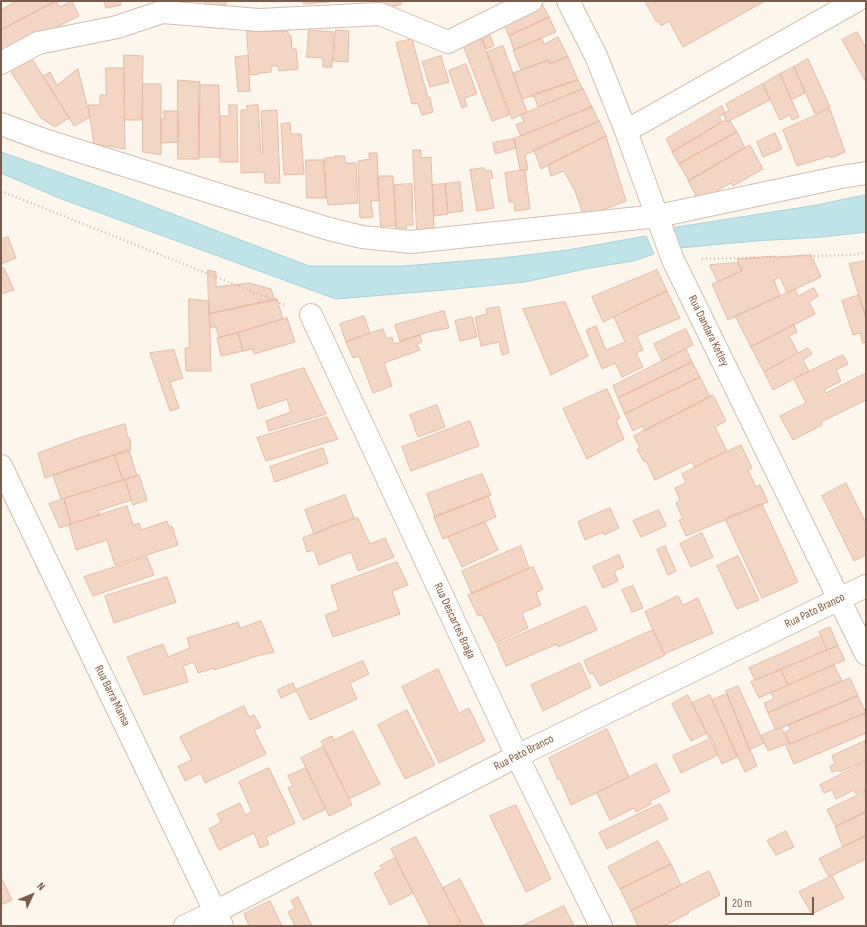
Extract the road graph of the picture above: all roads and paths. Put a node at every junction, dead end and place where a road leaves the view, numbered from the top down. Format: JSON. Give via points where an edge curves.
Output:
{"nodes":[{"id":1,"x":531,"y":1,"type":"edge"},
{"id":2,"x":568,"y":1,"type":"edge"},
{"id":3,"x":856,"y":1,"type":"edge"},
{"id":4,"x":1,"y":62,"type":"edge"},
{"id":5,"x":1,"y":124,"type":"edge"},
{"id":6,"x":626,"y":130,"type":"junction"},
{"id":7,"x":866,"y":173,"type":"edge"},
{"id":8,"x":1,"y":191,"type":"edge"},
{"id":9,"x":658,"y":216,"type":"junction"},
{"id":10,"x":866,"y":252,"type":"edge"},
{"id":11,"x":673,"y":260,"type":"junction"},
{"id":12,"x":311,"y":314,"type":"joint"},
{"id":13,"x":1,"y":466,"type":"edge"},
{"id":14,"x":866,"y":586,"type":"edge"},
{"id":15,"x":839,"y":599,"type":"junction"},
{"id":16,"x":866,"y":654,"type":"edge"},
{"id":17,"x":517,"y":756,"type":"junction"},
{"id":18,"x":219,"y":919,"type":"edge"},
{"id":19,"x":185,"y":926,"type":"edge"},
{"id":20,"x":600,"y":926,"type":"edge"}],
"edges":[{"from":1,"to":4,"type":"street","via":[[448,42],[380,14],[259,20],[162,12],[117,27],[38,43]]},
{"from":2,"to":6,"type":"street","name":"Rua Dandara Ketley","via":[[596,56]]},
{"from":3,"to":6,"type":"street"},
{"from":5,"to":9,"type":"street","via":[[123,165],[362,237],[411,242]]},
{"from":6,"to":9,"type":"street","name":"Rua Dandara Ketley"},
{"from":7,"to":9,"type":"street"},
{"from":8,"to":12,"type":"path"},
{"from":9,"to":11,"type":"street","name":"Rua Dandara Ketley"},
{"from":10,"to":11,"type":"path","via":[[852,255]]},
{"from":11,"to":15,"type":"street","name":"Rua Dandara Ketley"},
{"from":12,"to":17,"type":"street","name":"Rua Descartes Braga"},
{"from":13,"to":18,"type":"street","name":"Rua Barra Mansa"},
{"from":14,"to":15,"type":"street","name":"Rua Pato Branco"},
{"from":15,"to":16,"type":"street","name":"Rua Dandara Ketley"},
{"from":15,"to":17,"type":"street","name":"Rua Pato Branco"},
{"from":17,"to":18,"type":"street","name":"Rua Pato Branco"},
{"from":17,"to":20,"type":"street","name":"Rua Descartes Braga"},
{"from":18,"to":19,"type":"street","name":"Rua Pato Branco"}]}
